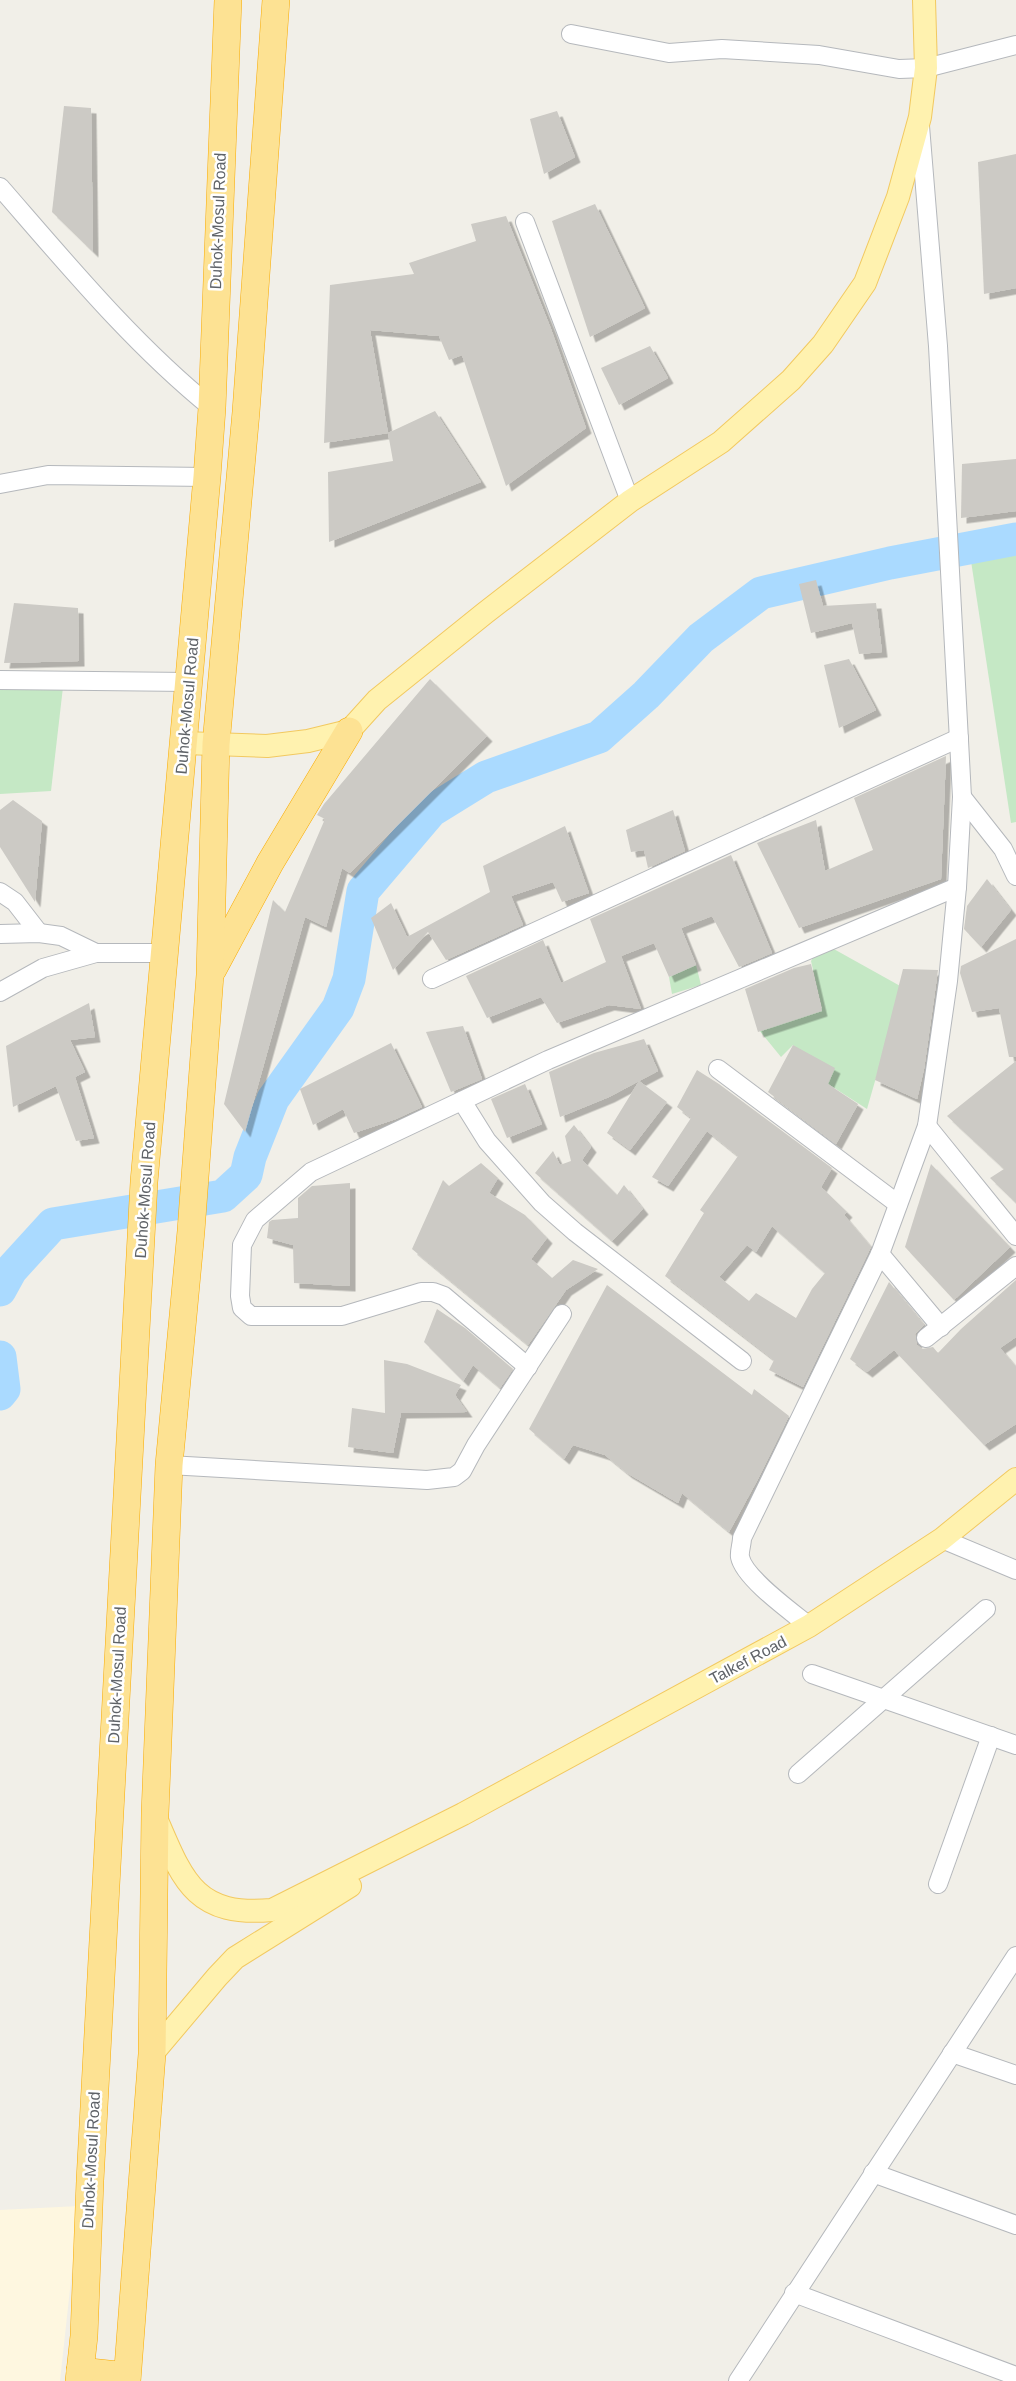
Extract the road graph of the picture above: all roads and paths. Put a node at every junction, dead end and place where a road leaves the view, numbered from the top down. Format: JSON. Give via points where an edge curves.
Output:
{"nodes":[{"id":1,"x":228,"y":0,"type":"edge"},
{"id":2,"x":276,"y":0,"type":"edge"},
{"id":3,"x":924,"y":0,"type":"edge"},
{"id":4,"x":571,"y":34,"type":"dead end"},
{"id":5,"x":1016,"y":45,"type":"edge"},
{"id":6,"x":926,"y":69,"type":"junction"},
{"id":7,"x":920,"y":117,"type":"junction"},
{"id":8,"x":0,"y":187,"type":"edge"},
{"id":9,"x":525,"y":222,"type":"dead end"},
{"id":10,"x":212,"y":408,"type":"junction"},
{"id":11,"x":207,"y":477,"type":"junction"},
{"id":12,"x":0,"y":484,"type":"edge"},
{"id":13,"x":630,"y":501,"type":"junction"},
{"id":14,"x":0,"y":680,"type":"edge"},
{"id":15,"x":189,"y":682,"type":"junction"},
{"id":16,"x":349,"y":731,"type":"junction"},
{"id":17,"x":959,"y":738,"type":"junction"},
{"id":18,"x":183,"y":743,"type":"junction"},
{"id":19,"x":216,"y":744,"type":"junction"},
{"id":20,"x":962,"y":796,"type":"junction"},
{"id":21,"x":1009,"y":846,"type":"edge"},
{"id":22,"x":1016,"y":876,"type":"edge"},
{"id":23,"x":957,"y":886,"type":"junction"},
{"id":24,"x":0,"y":892,"type":"edge"},
{"id":25,"x":39,"y":933,"type":"junction"},
{"id":26,"x":0,"y":934,"type":"edge"},
{"id":27,"x":96,"y":953,"type":"junction"},
{"id":28,"x":166,"y":953,"type":"junction"},
{"id":29,"x":210,"y":975,"type":"junction"},
{"id":30,"x":432,"y":980,"type":"dead end"},
{"id":31,"x":0,"y":992,"type":"edge"},
{"id":32,"x":718,"y":1069,"type":"dead end"},
{"id":33,"x":462,"y":1101,"type":"junction"},
{"id":34,"x":927,"y":1126,"type":"junction"},
{"id":35,"x":898,"y":1204,"type":"junction"},
{"id":36,"x":1016,"y":1236,"type":"edge"},
{"id":37,"x":880,"y":1254,"type":"junction"},
{"id":38,"x":1016,"y":1266,"type":"edge"},
{"id":39,"x":562,"y":1314,"type":"dead end"},
{"id":40,"x":742,"y":1361,"type":"dead end"},
{"id":41,"x":528,"y":1367,"type":"junction"},
{"id":42,"x":169,"y":1465,"type":"junction"},
{"id":43,"x":1016,"y":1479,"type":"edge"},
{"id":44,"x":942,"y":1539,"type":"junction"},
{"id":45,"x":1016,"y":1570,"type":"edge"},
{"id":46,"x":986,"y":1609,"type":"dead end"},
{"id":47,"x":809,"y":1626,"type":"junction"},
{"id":48,"x":812,"y":1674,"type":"dead end"},
{"id":49,"x":882,"y":1698,"type":"junction"},
{"id":50,"x":991,"y":1736,"type":"junction"},
{"id":51,"x":1016,"y":1745,"type":"edge"},
{"id":52,"x":798,"y":1774,"type":"dead end"},
{"id":53,"x":155,"y":1814,"type":"junction"},
{"id":54,"x":463,"y":1814,"type":"junction"},
{"id":55,"x":938,"y":1884,"type":"dead end"},
{"id":56,"x":1016,"y":1956,"type":"edge"},
{"id":57,"x":952,"y":2053,"type":"junction"},
{"id":58,"x":152,"y":2054,"type":"junction"},
{"id":59,"x":1016,"y":2075,"type":"edge"},
{"id":60,"x":873,"y":2173,"type":"junction"},
{"id":61,"x":1016,"y":2225,"type":"edge"},
{"id":62,"x":794,"y":2293,"type":"junction"},
{"id":63,"x":80,"y":2376,"type":"edge"},
{"id":64,"x":1016,"y":2376,"type":"edge"},
{"id":65,"x":127,"y":2379,"type":"edge"},
{"id":66,"x":738,"y":2381,"type":"edge"}],
"edges":[{"from":1,"to":10,"type":"highway","name":"Duhok-Mosul Road"},
{"from":2,"to":19,"type":"highway","name":"Duhok-Mosul Road","via":[[246,412]]},
{"from":3,"to":6,"type":"main road"},
{"from":4,"to":6,"type":"street","via":[[669,53],[722,49],[819,55],[900,69]]},
{"from":5,"to":6,"type":"street"},
{"from":6,"to":7,"type":"main road"},
{"from":7,"to":13,"type":"main road","via":[[898,197],[869,272],[823,344],[791,380],[721,442]]},
{"from":7,"to":17,"type":"street","via":[[938,346]]},
{"from":8,"to":10,"type":"street","via":[[147,349]]},
{"from":9,"to":13,"type":"street"},
{"from":10,"to":11,"type":"highway","name":"Duhok-Mosul Road"},
{"from":11,"to":12,"type":"street","via":[[48,476]]},
{"from":11,"to":15,"type":"highway","name":"Duhok-Mosul Road"},
{"from":13,"to":16,"type":"main road","via":[[377,700]]},
{"from":14,"to":15,"type":"street"},
{"from":15,"to":18,"type":"highway","name":"Duhok-Mosul Road"},
{"from":16,"to":19,"type":"main road","via":[[288,744]]},
{"from":16,"to":29,"type":"highway","via":[[270,863]]},
{"from":17,"to":20,"type":"street"},
{"from":17,"to":30,"type":"street"},
{"from":18,"to":19,"type":"main road"},
{"from":18,"to":28,"type":"highway","name":"Duhok-Mosul Road"},
{"from":19,"to":29,"type":"highway","name":"Duhok-Mosul Road"},
{"from":20,"to":21,"type":"street"},
{"from":20,"to":23,"type":"street"},
{"from":21,"to":22,"type":"street"},
{"from":23,"to":33,"type":"street","via":[[548,1060]]},
{"from":23,"to":34,"type":"street"},
{"from":24,"to":25,"type":"street","via":[[15,902]]},
{"from":25,"to":26,"type":"street"},
{"from":25,"to":27,"type":"street","via":[[69,939]]},
{"from":27,"to":28,"type":"street"},
{"from":27,"to":31,"type":"street","via":[[43,969]]},
{"from":28,"to":63,"type":"highway","name":"Duhok-Mosul Road","via":[[144,1182]]},
{"from":29,"to":42,"type":"highway"},
{"from":32,"to":35,"type":"street"},
{"from":33,"to":40,"type":"street","via":[[487,1141],[542,1203]]},
{"from":33,"to":41,"type":"street","via":[[311,1172],[255,1220],[242,1245],[242,1308],[251,1316],[342,1316],[421,1292],[433,1292],[444,1296]]},
{"from":34,"to":35,"type":"street"},
{"from":34,"to":36,"type":"street"},
{"from":35,"to":37,"type":"street"},
{"from":37,"to":38,"type":"street","via":[[933,1332]]},
{"from":37,"to":47,"type":"street","via":[[742,1539],[740,1557],[749,1574]]},
{"from":39,"to":41,"type":"street"},
{"from":41,"to":42,"type":"street","via":[[462,1471],[454,1477],[427,1480]]},
{"from":42,"to":53,"type":"highway"},
{"from":43,"to":44,"type":"main road","name":"Talkef Road"},
{"from":44,"to":45,"type":"street"},
{"from":44,"to":47,"type":"main road","name":"Talkef Road"},
{"from":46,"to":49,"type":"street"},
{"from":47,"to":54,"type":"main road","name":"Talkef Road"},
{"from":48,"to":49,"type":"street"},
{"from":49,"to":50,"type":"street"},
{"from":49,"to":52,"type":"street"},
{"from":50,"to":51,"type":"street"},
{"from":50,"to":55,"type":"street"},
{"from":53,"to":54,"type":"main road","via":[[181,1873],[191,1886],[205,1899],[228,1909],[249,1912],[272,1910]]},
{"from":53,"to":58,"type":"highway"},
{"from":54,"to":58,"type":"main road","via":[[235,1958]]},
{"from":56,"to":57,"type":"street"},
{"from":57,"to":59,"type":"street"},
{"from":57,"to":60,"type":"street"},
{"from":58,"to":65,"type":"highway"},
{"from":60,"to":61,"type":"street"},
{"from":60,"to":62,"type":"street"},
{"from":62,"to":64,"type":"street"},
{"from":62,"to":66,"type":"street"},
{"from":63,"to":65,"type":"highway"}]}
